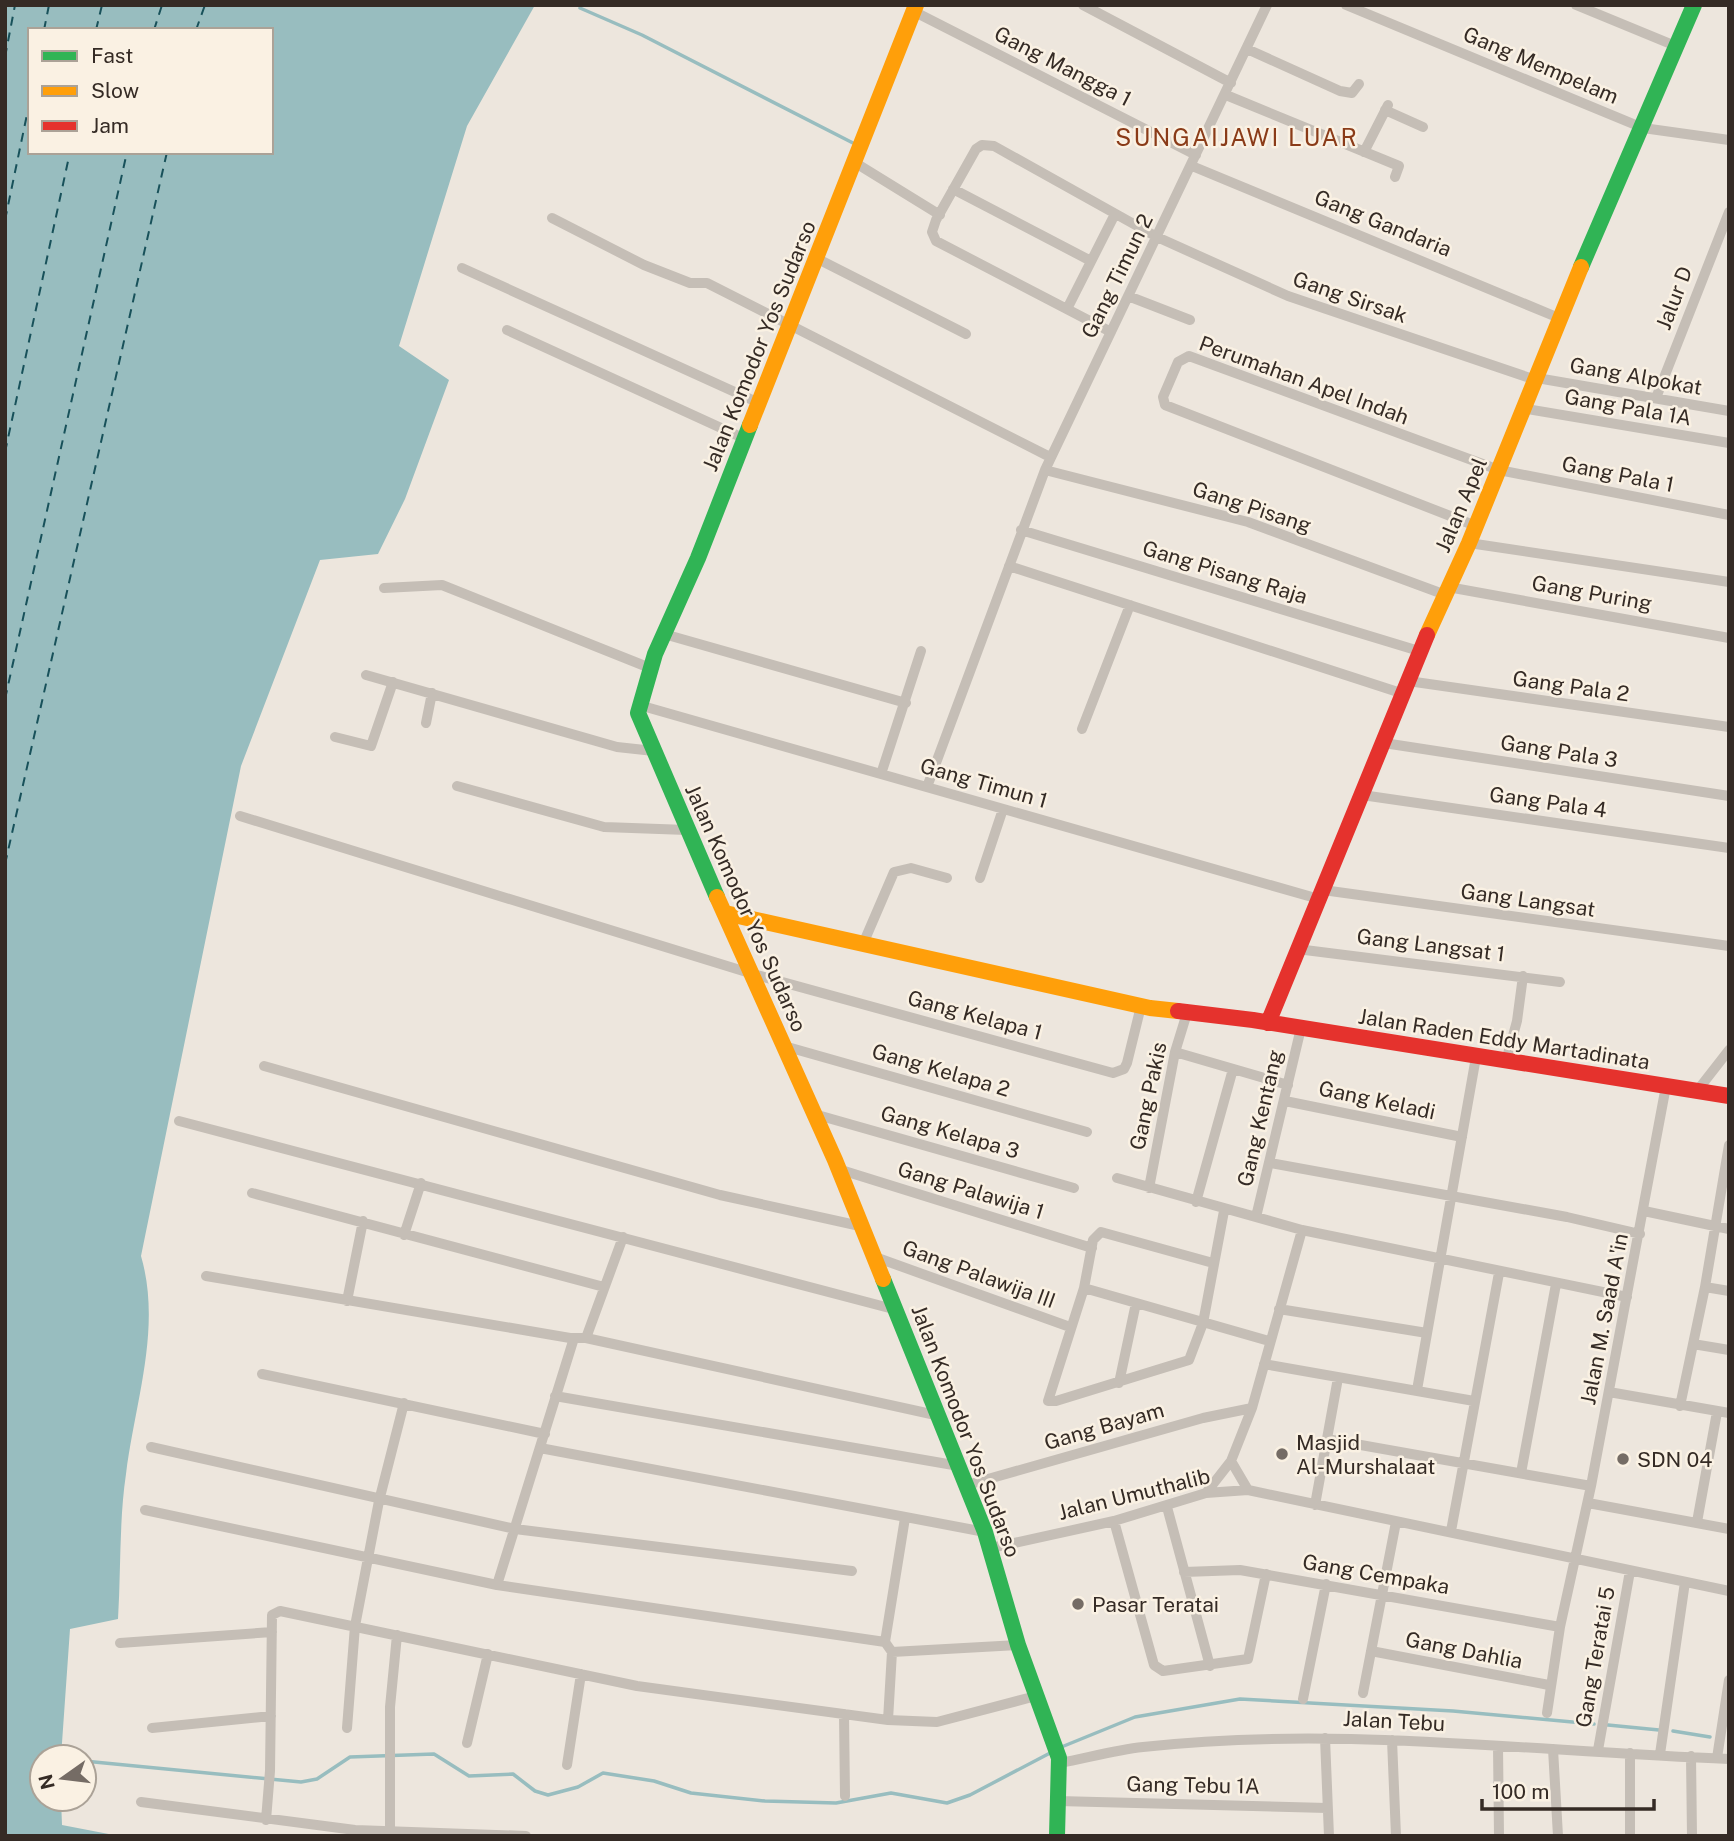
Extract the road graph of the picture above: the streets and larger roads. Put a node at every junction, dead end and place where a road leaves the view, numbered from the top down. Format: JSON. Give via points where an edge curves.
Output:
{"nodes":[{"id":1,"x":1083,"y":5,"type":"edge"},
{"id":2,"x":1267,"y":5,"type":"edge"},
{"id":3,"x":1346,"y":5,"type":"edge"},
{"id":4,"x":1576,"y":5,"type":"edge"},
{"id":5,"x":1694,"y":5,"type":"edge"},
{"id":6,"x":914,"y":8,"type":"edge"},
{"id":7,"x":1678,"y":47,"type":"junction"},
{"id":8,"x":1247,"y":48,"type":"junction"},
{"id":9,"x":1231,"y":83,"type":"junction"},
{"id":10,"x":1359,"y":84,"type":"dead end"},
{"id":11,"x":1226,"y":95,"type":"junction"},
{"id":12,"x":1423,"y":127,"type":"dead end"},
{"id":13,"x":1643,"y":128,"type":"junction"},
{"id":14,"x":1729,"y":140,"type":"edge"},
{"id":15,"x":1364,"y":152,"type":"junction"},
{"id":16,"x":1194,"y":161,"type":"junction"},
{"id":17,"x":854,"y":162,"type":"junction"},
{"id":18,"x":1395,"y":177,"type":"dead end"},
{"id":19,"x":953,"y":189,"type":"junction"},
{"id":20,"x":1729,"y":212,"type":"edge"},
{"id":21,"x":1115,"y":214,"type":"junction"},
{"id":22,"x":940,"y":215,"type":"junction"},
{"id":23,"x":552,"y":218,"type":"dead end"},
{"id":24,"x":1157,"y":237,"type":"junction"},
{"id":25,"x":816,"y":258,"type":"junction"},
{"id":26,"x":1091,"y":261,"type":"junction"},
{"id":27,"x":462,"y":268,"type":"dead end"},
{"id":28,"x":1128,"y":296,"type":"junction"},
{"id":29,"x":1067,"y":309,"type":"junction"},
{"id":30,"x":1559,"y":318,"type":"junction"},
{"id":31,"x":1190,"y":320,"type":"dead end"},
{"id":32,"x":790,"y":325,"type":"junction"},
{"id":33,"x":506,"y":330,"type":"dead end"},
{"id":34,"x":1111,"y":332,"type":"junction"},
{"id":35,"x":966,"y":334,"type":"dead end"},
{"id":36,"x":1536,"y":379,"type":"junction"},
{"id":37,"x":1656,"y":398,"type":"junction"},
{"id":38,"x":759,"y":402,"type":"junction"},
{"id":39,"x":1521,"y":408,"type":"junction"},
{"id":40,"x":1729,"y":411,"type":"edge"},
{"id":41,"x":743,"y":438,"type":"junction"},
{"id":42,"x":1729,"y":443,"type":"edge"},
{"id":43,"x":1050,"y":457,"type":"junction"},
{"id":44,"x":1045,"y":470,"type":"junction"},
{"id":45,"x":1499,"y":471,"type":"junction"},
{"id":46,"x":1729,"y":515,"type":"edge"},
{"id":47,"x":1476,"y":526,"type":"junction"},
{"id":48,"x":1021,"y":530,"type":"junction"},
{"id":49,"x":1469,"y":543,"type":"junction"},
{"id":50,"x":1009,"y":566,"type":"junction"},
{"id":51,"x":1729,"y":582,"type":"edge"},
{"id":52,"x":384,"y":588,"type":"dead end"},
{"id":53,"x":1446,"y":591,"type":"junction"},
{"id":54,"x":1130,"y":605,"type":"junction"},
{"id":55,"x":664,"y":634,"type":"junction"},
{"id":56,"x":1729,"y":638,"type":"edge"},
{"id":57,"x":921,"y":651,"type":"dead end"},
{"id":58,"x":1419,"y":651,"type":"junction"},
{"id":59,"x":650,"y":668,"type":"junction"},
{"id":60,"x":366,"y":675,"type":"dead end"},
{"id":61,"x":393,"y":682,"type":"junction"},
{"id":62,"x":1406,"y":687,"type":"junction"},
{"id":63,"x":432,"y":693,"type":"junction"},
{"id":64,"x":906,"y":703,"type":"junction"},
{"id":65,"x":639,"y":705,"type":"junction"},
{"id":66,"x":426,"y":723,"type":"dead end"},
{"id":67,"x":1729,"y":727,"type":"edge"},
{"id":68,"x":1082,"y":729,"type":"dead end"},
{"id":69,"x":335,"y":737,"type":"dead end"},
{"id":70,"x":1384,"y":743,"type":"junction"},
{"id":71,"x":654,"y":751,"type":"junction"},
{"id":72,"x":881,"y":774,"type":"junction"},
{"id":73,"x":457,"y":786,"type":"dead end"},
{"id":74,"x":927,"y":787,"type":"junction"},
{"id":75,"x":1362,"y":795,"type":"junction"},
{"id":76,"x":1729,"y":796,"type":"edge"},
{"id":77,"x":1003,"y":809,"type":"junction"},
{"id":78,"x":240,"y":816,"type":"dead end"},
{"id":79,"x":687,"y":830,"type":"junction"},
{"id":80,"x":1729,"y":848,"type":"edge"},
{"id":81,"x":947,"y":878,"type":"dead end"},
{"id":82,"x":981,"y":878,"type":"dead end"},
{"id":83,"x":1321,"y":895,"type":"junction"},
{"id":84,"x":725,"y":913,"type":"junction"},
{"id":85,"x":863,"y":944,"type":"junction"},
{"id":86,"x":1729,"y":946,"type":"edge"},
{"id":87,"x":1297,"y":949,"type":"junction"},
{"id":88,"x":752,"y":974,"type":"junction"},
{"id":89,"x":1523,"y":976,"type":"junction"},
{"id":90,"x":1560,"y":982,"type":"dead end"},
{"id":91,"x":1141,"y":1006,"type":"junction"},
{"id":92,"x":1187,"y":1013,"type":"junction"},
{"id":93,"x":1261,"y":1022,"type":"junction"},
{"id":94,"x":1301,"y":1028,"type":"junction"},
{"id":95,"x":784,"y":1046,"type":"junction"},
{"id":96,"x":1729,"y":1050,"type":"edge"},
{"id":97,"x":1175,"y":1052,"type":"junction"},
{"id":98,"x":1476,"y":1057,"type":"junction"},
{"id":99,"x":1506,"y":1061,"type":"junction"},
{"id":100,"x":264,"y":1066,"type":"dead end"},
{"id":101,"x":1233,"y":1069,"type":"junction"},
{"id":102,"x":1288,"y":1085,"type":"junction"},
{"id":103,"x":1666,"y":1086,"type":"junction"},
{"id":104,"x":1697,"y":1091,"type":"junction"},
{"id":105,"x":1729,"y":1096,"type":"edge"},
{"id":106,"x":1284,"y":1101,"type":"junction"},
{"id":107,"x":814,"y":1114,"type":"junction"},
{"id":108,"x":179,"y":1121,"type":"dead end"},
{"id":109,"x":1087,"y":1132,"type":"dead end"},
{"id":110,"x":1462,"y":1138,"type":"junction"},
{"id":111,"x":1729,"y":1145,"type":"edge"},
{"id":112,"x":1270,"y":1163,"type":"junction"},
{"id":113,"x":838,"y":1169,"type":"junction"},
{"id":114,"x":1116,"y":1178,"type":"dead end"},
{"id":115,"x":421,"y":1183,"type":"junction"},
{"id":116,"x":1074,"y":1188,"type":"dead end"},
{"id":117,"x":1149,"y":1188,"type":"junction"},
{"id":118,"x":252,"y":1193,"type":"dead end"},
{"id":119,"x":1452,"y":1196,"type":"junction"},
{"id":120,"x":1196,"y":1202,"type":"junction"},
{"id":121,"x":1224,"y":1211,"type":"junction"},
{"id":122,"x":1644,"y":1211,"type":"junction"},
{"id":123,"x":1256,"y":1217,"type":"junction"},
{"id":124,"x":363,"y":1221,"type":"junction"},
{"id":125,"x":860,"y":1226,"type":"junction"},
{"id":126,"x":1714,"y":1227,"type":"junction"},
{"id":127,"x":1729,"y":1229,"type":"edge"},
{"id":128,"x":1302,"y":1230,"type":"junction"},
{"id":129,"x":1640,"y":1234,"type":"junction"},
{"id":130,"x":404,"y":1235,"type":"junction"},
{"id":131,"x":623,"y":1237,"type":"junction"},
{"id":132,"x":1091,"y":1248,"type":"junction"},
{"id":133,"x":875,"y":1257,"type":"junction"},
{"id":134,"x":1440,"y":1260,"type":"junction"},
{"id":135,"x":1213,"y":1263,"type":"junction"},
{"id":136,"x":1499,"y":1273,"type":"junction"},
{"id":137,"x":205,"y":1276,"type":"dead end"},
{"id":138,"x":1556,"y":1284,"type":"junction"},
{"id":139,"x":604,"y":1287,"type":"junction"},
{"id":140,"x":1705,"y":1287,"type":"junction"},
{"id":141,"x":1084,"y":1288,"type":"junction"},
{"id":142,"x":1729,"y":1291,"type":"edge"},
{"id":143,"x":1627,"y":1297,"type":"junction"},
{"id":144,"x":347,"y":1301,"type":"junction"},
{"id":145,"x":1136,"y":1303,"type":"junction"},
{"id":146,"x":1279,"y":1309,"type":"junction"},
{"id":147,"x":897,"y":1310,"type":"junction"},
{"id":148,"x":1203,"y":1323,"type":"junction"},
{"id":149,"x":1070,"y":1327,"type":"junction"},
{"id":150,"x":1427,"y":1332,"type":"junction"},
{"id":151,"x":574,"y":1338,"type":"junction"},
{"id":152,"x":586,"y":1338,"type":"junction"},
{"id":153,"x":1269,"y":1341,"type":"junction"},
{"id":154,"x":1693,"y":1344,"type":"junction"},
{"id":155,"x":1729,"y":1350,"type":"edge"},
{"id":156,"x":1264,"y":1364,"type":"junction"},
{"id":157,"x":262,"y":1374,"type":"dead end"},
{"id":158,"x":1338,"y":1378,"type":"junction"},
{"id":159,"x":1119,"y":1383,"type":"junction"},
{"id":160,"x":1418,"y":1390,"type":"junction"},
{"id":161,"x":1609,"y":1392,"type":"junction"},
{"id":162,"x":555,"y":1396,"type":"junction"},
{"id":163,"x":1474,"y":1401,"type":"junction"},
{"id":164,"x":404,"y":1403,"type":"junction"},
{"id":165,"x":1680,"y":1406,"type":"junction"},
{"id":166,"x":1252,"y":1408,"type":"junction"},
{"id":167,"x":1723,"y":1413,"type":"edge"},
{"id":168,"x":940,"y":1416,"type":"junction"},
{"id":169,"x":544,"y":1434,"type":"junction"},
{"id":170,"x":1327,"y":1439,"type":"junction"},
{"id":171,"x":151,"y":1447,"type":"dead end"},
{"id":172,"x":540,"y":1448,"type":"junction"},
{"id":173,"x":1231,"y":1461,"type":"junction"},
{"id":174,"x":1465,"y":1462,"type":"junction"},
{"id":175,"x":959,"y":1466,"type":"junction"},
{"id":176,"x":1521,"y":1473,"type":"junction"},
{"id":177,"x":967,"y":1485,"type":"junction"},
{"id":178,"x":1591,"y":1486,"type":"junction"},
{"id":179,"x":1248,"y":1490,"type":"junction"},
{"id":180,"x":1206,"y":1493,"type":"junction"},
{"id":181,"x":379,"y":1501,"type":"junction"},
{"id":182,"x":1588,"y":1503,"type":"junction"},
{"id":183,"x":1315,"y":1506,"type":"junction"},
{"id":184,"x":1167,"y":1507,"type":"junction"},
{"id":185,"x":145,"y":1510,"type":"dead end"},
{"id":186,"x":905,"y":1518,"type":"junction"},
{"id":187,"x":1114,"y":1521,"type":"junction"},
{"id":188,"x":1396,"y":1522,"type":"junction"},
{"id":189,"x":1697,"y":1522,"type":"junction"},
{"id":190,"x":514,"y":1529,"type":"junction"},
{"id":191,"x":1729,"y":1529,"type":"edge"},
{"id":192,"x":1451,"y":1531,"type":"junction"},
{"id":193,"x":985,"y":1532,"type":"junction"},
{"id":194,"x":991,"y":1548,"type":"junction"},
{"id":195,"x":369,"y":1557,"type":"junction"},
{"id":196,"x":1574,"y":1558,"type":"junction"},
{"id":197,"x":1630,"y":1571,"type":"junction"},
{"id":198,"x":852,"y":1572,"type":"dead end"},
{"id":199,"x":1184,"y":1572,"type":"junction"},
{"id":200,"x":1266,"y":1574,"type":"junction"},
{"id":201,"x":1685,"y":1582,"type":"junction"},
{"id":202,"x":1326,"y":1584,"type":"junction"},
{"id":203,"x":497,"y":1585,"type":"junction"},
{"id":204,"x":1729,"y":1591,"type":"edge"},
{"id":205,"x":1382,"y":1593,"type":"junction"},
{"id":206,"x":355,"y":1626,"type":"junction"},
{"id":207,"x":1560,"y":1627,"type":"junction"},
{"id":208,"x":272,"y":1632,"type":"junction"},
{"id":209,"x":397,"y":1634,"type":"junction"},
{"id":210,"x":885,"y":1642,"type":"junction"},
{"id":211,"x":120,"y":1643,"type":"dead end"},
{"id":212,"x":1018,"y":1645,"type":"junction"},
{"id":213,"x":1371,"y":1651,"type":"junction"},
{"id":214,"x":892,"y":1652,"type":"junction"},
{"id":215,"x":488,"y":1654,"type":"junction"},
{"id":216,"x":1210,"y":1666,"type":"junction"},
{"id":217,"x":581,"y":1674,"type":"junction"},
{"id":218,"x":1729,"y":1680,"type":"edge"},
{"id":219,"x":1549,"y":1685,"type":"junction"},
{"id":220,"x":1363,"y":1693,"type":"dead end"},
{"id":221,"x":1037,"y":1696,"type":"junction"},
{"id":222,"x":1303,"y":1699,"type":"dead end"},
{"id":223,"x":1548,"y":1713,"type":"dead end"},
{"id":224,"x":844,"y":1714,"type":"junction"},
{"id":225,"x":271,"y":1716,"type":"junction"},
{"id":226,"x":888,"y":1720,"type":"junction"},
{"id":227,"x":152,"y":1728,"type":"dead end"},
{"id":228,"x":347,"y":1728,"type":"dead end"},
{"id":229,"x":1325,"y":1738,"type":"junction"},
{"id":230,"x":1392,"y":1740,"type":"junction"},
{"id":231,"x":467,"y":1742,"type":"dead end"},
{"id":232,"x":1499,"y":1746,"type":"junction"},
{"id":233,"x":1553,"y":1749,"type":"junction"},
{"id":234,"x":1598,"y":1750,"type":"junction"},
{"id":235,"x":1630,"y":1753,"type":"junction"},
{"id":236,"x":1660,"y":1754,"type":"junction"},
{"id":237,"x":1691,"y":1756,"type":"junction"},
{"id":238,"x":1723,"y":1758,"type":"edge"},
{"id":239,"x":1059,"y":1760,"type":"junction"},
{"id":240,"x":567,"y":1765,"type":"dead end"},
{"id":241,"x":845,"y":1796,"type":"dead end"},
{"id":242,"x":1058,"y":1801,"type":"junction"},
{"id":243,"x":141,"y":1802,"type":"dead end"},
{"id":244,"x":1327,"y":1808,"type":"junction"},
{"id":245,"x":266,"y":1820,"type":"junction"},
{"id":246,"x":390,"y":1831,"type":"junction"},
{"id":247,"x":526,"y":1836,"type":"edge"},
{"id":248,"x":1057,"y":1836,"type":"edge"},
{"id":249,"x":1329,"y":1836,"type":"edge"},
{"id":250,"x":1396,"y":1836,"type":"edge"},
{"id":251,"x":1499,"y":1836,"type":"edge"},
{"id":252,"x":1558,"y":1836,"type":"edge"},
{"id":253,"x":1630,"y":1836,"type":"edge"},
{"id":254,"x":1692,"y":1836,"type":"edge"}],
"edges":[{"from":1,"to":9,"type":"street"},
{"from":2,"to":8,"type":"street","name":"Gang Timun 2"},
{"from":3,"to":13,"type":"street","name":"Gang Mempelam"},
{"from":4,"to":7,"type":"street"},
{"from":5,"to":7,"type":"street","name":"Jalan Apel"},
{"from":6,"to":16,"type":"street","name":"Gang Mangga 1"},
{"from":6,"to":17,"type":"street","name":"Jalan Komodor Yos Sudarso"},
{"from":7,"to":13,"type":"street","name":"Jalan Apel"},
{"from":8,"to":9,"type":"street","name":"Gang Timun 2"},
{"from":8,"to":10,"type":"street","via":[[1340,91],[1352,93]]},
{"from":9,"to":11,"type":"street","name":"Gang Timun 2"},
{"from":11,"to":15,"type":"street"},
{"from":11,"to":16,"type":"street","name":"Gang Timun 2"},
{"from":12,"to":15,"type":"street","via":[[1387,108]]},
{"from":13,"to":14,"type":"street","name":"Gang Mempelam"},
{"from":13,"to":30,"type":"street","name":"Jalan Apel"},
{"from":15,"to":18,"type":"street","via":[[1399,166]]},
{"from":16,"to":24,"type":"street","name":"Gang Timun 2"},
{"from":16,"to":30,"type":"street","name":"Gang Gandaria"},
{"from":17,"to":22,"type":"street"},
{"from":17,"to":25,"type":"street","name":"Jalan Komodor Yos Sudarso"},
{"from":19,"to":21,"type":"street","name":"Gang Sirsak","via":[[976,149],[994,146]]},
{"from":19,"to":22,"type":"street"},
{"from":19,"to":26,"type":"street"},
{"from":20,"to":37,"type":"street","name":"Jalur D"},
{"from":21,"to":24,"type":"street","name":"Gang Sirsak"},
{"from":21,"to":26,"type":"street"},
{"from":22,"to":29,"type":"street","via":[[932,232],[936,241]]},
{"from":23,"to":32,"type":"street","via":[[644,265],[690,283],[707,284]]},
{"from":24,"to":28,"type":"street","name":"Gang Timun 2"},
{"from":24,"to":36,"type":"street","name":"Gang Sirsak","via":[[1288,296]]},
{"from":25,"to":32,"type":"street","name":"Jalan Komodor Yos Sudarso"},
{"from":25,"to":35,"type":"street"},
{"from":26,"to":29,"type":"street"},
{"from":27,"to":38,"type":"street"},
{"from":28,"to":31,"type":"street"},
{"from":28,"to":34,"type":"street","name":"Gang Timun 2"},
{"from":29,"to":34,"type":"street"},
{"from":30,"to":36,"type":"street","name":"Jalan Apel"},
{"from":32,"to":38,"type":"street","name":"Jalan Komodor Yos Sudarso"},
{"from":32,"to":43,"type":"street"},
{"from":33,"to":41,"type":"street"},
{"from":34,"to":43,"type":"street","name":"Gang Timun 2"},
{"from":36,"to":37,"type":"street","name":"Gang Alpokat"},
{"from":36,"to":39,"type":"street","name":"Jalan Apel"},
{"from":37,"to":40,"type":"street","name":"Gang Alpokat"},
{"from":38,"to":41,"type":"street","name":"Jalan Komodor Yos Sudarso"},
{"from":39,"to":42,"type":"street","name":"Gang Pala 1A"},
{"from":39,"to":45,"type":"street","name":"Jalan Apel"},
{"from":41,"to":55,"type":"street","name":"Jalan Komodor Yos Sudarso"},
{"from":43,"to":44,"type":"street","name":"Gang Timun 2"},
{"from":44,"to":48,"type":"street","name":"Gang Timun 2"},
{"from":44,"to":53,"type":"street","name":"Gang Pisang","via":[[1248,522]]},
{"from":45,"to":46,"type":"street","name":"Gang Pala 1"},
{"from":45,"to":47,"type":"street","name":"Jalan Apel"},
{"from":45,"to":47,"type":"street","name":"Perumahan Apel Indah","via":[[1189,356],[1178,362],[1163,397],[1168,407]]},
{"from":47,"to":49,"type":"street","name":"Jalan Apel"},
{"from":48,"to":50,"type":"street","name":"Gang Timun 2"},
{"from":48,"to":58,"type":"street","name":"Gang Pisang Raja"},
{"from":49,"to":51,"type":"street"},
{"from":49,"to":53,"type":"street","name":"Jalan Apel"},
{"from":50,"to":54,"type":"street"},
{"from":50,"to":74,"type":"street","name":"Gang Timun 2"},
{"from":52,"to":59,"type":"street","via":[[442,585]]},
{"from":53,"to":56,"type":"street","name":"Gang Puring"},
{"from":53,"to":58,"type":"street","name":"Jalan Apel"},
{"from":54,"to":62,"type":"street"},
{"from":54,"to":68,"type":"street"},
{"from":55,"to":59,"type":"street","name":"Jalan Komodor Yos Sudarso"},
{"from":55,"to":64,"type":"street"},
{"from":57,"to":64,"type":"street"},
{"from":58,"to":62,"type":"street","name":"Jalan Apel"},
{"from":59,"to":65,"type":"street","name":"Jalan Komodor Yos Sudarso"},
{"from":60,"to":61,"type":"street"},
{"from":61,"to":63,"type":"street"},
{"from":61,"to":69,"type":"street","via":[[371,746]]},
{"from":62,"to":67,"type":"street","name":"Gang Pala 2"},
{"from":62,"to":70,"type":"street","name":"Jalan Apel"},
{"from":63,"to":66,"type":"street"},
{"from":63,"to":71,"type":"street","via":[[617,747]]},
{"from":64,"to":72,"type":"street"},
{"from":65,"to":71,"type":"street","name":"Jalan Komodor Yos Sudarso","via":[[641,725]]},
{"from":65,"to":72,"type":"street","name":"Gang Timun 1"},
{"from":70,"to":75,"type":"street","name":"Jalan Apel"},
{"from":70,"to":76,"type":"street","name":"Gang Pala 3"},
{"from":71,"to":79,"type":"street","name":"Jalan Komodor Yos Sudarso"},
{"from":72,"to":74,"type":"street","name":"Gang Timun 1"},
{"from":73,"to":79,"type":"street","via":[[604,827]]},
{"from":74,"to":77,"type":"street","name":"Gang Timun 1"},
{"from":75,"to":80,"type":"street","name":"Gang Pala 4"},
{"from":75,"to":83,"type":"street","name":"Jalan Apel"},
{"from":77,"to":82,"type":"street"},
{"from":77,"to":83,"type":"street","name":"Gang Timun 1"},
{"from":78,"to":88,"type":"street"},
{"from":79,"to":84,"type":"street","name":"Jalan Komodor Yos Sudarso"},
{"from":81,"to":85,"type":"street","via":[[911,869],[894,872]]},
{"from":83,"to":86,"type":"street","name":"Gang Langsat"},
{"from":83,"to":87,"type":"street","name":"Jalan Apel"},
{"from":84,"to":85,"type":"street","name":"Jalan Raden Eddy Martadinata"},
{"from":84,"to":88,"type":"street","name":"Jalan Komodor Yos Sudarso"},
{"from":85,"to":91,"type":"street","name":"Jalan Raden Eddy Martadinata"},
{"from":87,"to":89,"type":"street","name":"Gang Langsat 1"},
{"from":87,"to":93,"type":"street","name":"Jalan Apel"},
{"from":88,"to":91,"type":"street","name":"Gang Kelapa 1","via":[[1113,1073],[1127,1063]]},
{"from":88,"to":95,"type":"street","name":"Jalan Komodor Yos Sudarso"},
{"from":89,"to":90,"type":"street","name":"Gang Langsat 1"},
{"from":89,"to":99,"type":"street"},
{"from":91,"to":92,"type":"street","name":"Jalan Raden Eddy Martadinata"},
{"from":92,"to":93,"type":"street","name":"Jalan Raden Eddy Martadinata"},
{"from":92,"to":97,"type":"street","name":"Gang Pakis"},
{"from":93,"to":94,"type":"street","name":"Jalan Raden Eddy Martadinata"},
{"from":94,"to":98,"type":"street","name":"Jalan Raden Eddy Martadinata"},
{"from":94,"to":102,"type":"street","name":"Gang Kentang"},
{"from":95,"to":107,"type":"street","name":"Jalan Komodor Yos Sudarso"},
{"from":95,"to":109,"type":"street","name":"Gang Kelapa 2"},
{"from":96,"to":104,"type":"street"},
{"from":97,"to":101,"type":"street"},
{"from":97,"to":117,"type":"street","name":"Gang Pakis"},
{"from":98,"to":99,"type":"street","name":"Jalan Raden Eddy Martadinata"},
{"from":98,"to":110,"type":"street"},
{"from":99,"to":103,"type":"street","name":"Jalan Raden Eddy Martadinata"},
{"from":100,"to":125,"type":"street","via":[[720,1195]]},
{"from":101,"to":102,"type":"street"},
{"from":101,"to":120,"type":"street"},
{"from":102,"to":106,"type":"street","name":"Gang Kentang"},
{"from":103,"to":104,"type":"street","name":"Jalan Raden Eddy Martadinata"},
{"from":103,"to":122,"type":"street","name":"Jalan M. Saad A'in"},
{"from":104,"to":105,"type":"street","name":"Jalan Raden Eddy Martadinata"},
{"from":106,"to":110,"type":"street","name":"Gang Keladi"},
{"from":106,"to":112,"type":"street","name":"Gang Kentang"},
{"from":107,"to":113,"type":"street","name":"Jalan Komodor Yos Sudarso"},
{"from":107,"to":116,"type":"street","name":"Gang Kelapa 3"},
{"from":108,"to":115,"type":"street"},
{"from":110,"to":119,"type":"street"},
{"from":111,"to":126,"type":"street"},
{"from":112,"to":119,"type":"street"},
{"from":112,"to":123,"type":"street","name":"Gang Kentang"},
{"from":113,"to":125,"type":"street","name":"Jalan Komodor Yos Sudarso"},
{"from":113,"to":132,"type":"street","name":"Gang Palawija 1"},
{"from":114,"to":117,"type":"street"},
{"from":115,"to":130,"type":"street"},
{"from":115,"to":131,"type":"street"},
{"from":117,"to":120,"type":"street"},
{"from":118,"to":124,"type":"street"},
{"from":119,"to":129,"type":"street"},
{"from":119,"to":134,"type":"street"},
{"from":120,"to":121,"type":"street"},
{"from":121,"to":123,"type":"street"},
{"from":121,"to":135,"type":"street"},
{"from":122,"to":126,"type":"street"},
{"from":122,"to":129,"type":"street","name":"Jalan M. Saad A'in"},
{"from":123,"to":128,"type":"street"},
{"from":124,"to":130,"type":"street"},
{"from":124,"to":144,"type":"street"},
{"from":125,"to":133,"type":"street","name":"Jalan Komodor Yos Sudarso"},
{"from":126,"to":127,"type":"street"},
{"from":126,"to":140,"type":"street"},
{"from":128,"to":134,"type":"street"},
{"from":128,"to":146,"type":"street"},
{"from":129,"to":143,"type":"street","name":"Jalan M. Saad A'in"},
{"from":130,"to":139,"type":"street"},
{"from":131,"to":139,"type":"street"},
{"from":131,"to":147,"type":"street"},
{"from":132,"to":135,"type":"street","via":[[1096,1235],[1106,1232]]},
{"from":132,"to":141,"type":"street"},
{"from":133,"to":147,"type":"street","name":"Jalan Komodor Yos Sudarso"},
{"from":133,"to":149,"type":"street","name":"Gang Palawija III"},
{"from":134,"to":136,"type":"street"},
{"from":134,"to":150,"type":"street"},
{"from":135,"to":148,"type":"street"},
{"from":136,"to":138,"type":"street"},
{"from":136,"to":163,"type":"street"},
{"from":137,"to":144,"type":"street"},
{"from":138,"to":143,"type":"street"},
{"from":138,"to":176,"type":"street"},
{"from":139,"to":152,"type":"street"},
{"from":140,"to":142,"type":"street"},
{"from":140,"to":154,"type":"street"},
{"from":141,"to":145,"type":"street"},
{"from":141,"to":149,"type":"street"},
{"from":143,"to":161,"type":"street","name":"Jalan M. Saad A'in"},
{"from":144,"to":151,"type":"street"},
{"from":145,"to":148,"type":"street"},
{"from":145,"to":159,"type":"street"},
{"from":146,"to":150,"type":"street"},
{"from":146,"to":153,"type":"street"},
{"from":147,"to":168,"type":"street","name":"Jalan Komodor Yos Sudarso"},
{"from":148,"to":153,"type":"street"},
{"from":148,"to":159,"type":"street","via":[[1189,1360]]},
{"from":149,"to":159,"type":"street","via":[[1048,1401]]},
{"from":150,"to":160,"type":"street"},
{"from":151,"to":152,"type":"street"},
{"from":151,"to":162,"type":"street"},
{"from":152,"to":168,"type":"street"},
{"from":153,"to":156,"type":"street"},
{"from":154,"to":155,"type":"street"},
{"from":154,"to":165,"type":"street"},
{"from":156,"to":158,"type":"street"},
{"from":156,"to":166,"type":"street"},
{"from":157,"to":164,"type":"street"},
{"from":158,"to":160,"type":"street"},
{"from":158,"to":170,"type":"street"},
{"from":160,"to":163,"type":"street"},
{"from":161,"to":165,"type":"street"},
{"from":161,"to":178,"type":"street","name":"Jalan M. Saad A'in"},
{"from":162,"to":169,"type":"street"},
{"from":162,"to":175,"type":"street"},
{"from":163,"to":174,"type":"street"},
{"from":164,"to":169,"type":"street"},
{"from":164,"to":181,"type":"street"},
{"from":165,"to":167,"type":"street"},
{"from":166,"to":173,"type":"street"},
{"from":166,"to":177,"type":"street","name":"Gang Bayam"},
{"from":167,"to":189,"type":"street"},
{"from":168,"to":175,"type":"street","name":"Jalan Komodor Yos Sudarso"},
{"from":169,"to":172,"type":"street"},
{"from":170,"to":174,"type":"street"},
{"from":170,"to":183,"type":"street"},
{"from":171,"to":181,"type":"street"},
{"from":172,"to":186,"type":"street"},
{"from":172,"to":190,"type":"street"},
{"from":173,"to":179,"type":"street"},
{"from":173,"to":180,"type":"street"},
{"from":174,"to":176,"type":"street"},
{"from":174,"to":192,"type":"street"},
{"from":175,"to":177,"type":"street","name":"Jalan Komodor Yos Sudarso"},
{"from":176,"to":178,"type":"street"},
{"from":177,"to":193,"type":"street","name":"Jalan Komodor Yos Sudarso"},
{"from":178,"to":182,"type":"street","name":"Jalan M. Saad A'in"},
{"from":179,"to":180,"type":"street","name":"Jalan Umuthalib"},
{"from":179,"to":183,"type":"street","name":"Jalan Umuthalib"},
{"from":180,"to":184,"type":"street","name":"Jalan Umuthalib"},
{"from":181,"to":190,"type":"street"},
{"from":181,"to":195,"type":"street"},
{"from":182,"to":189,"type":"street"},
{"from":182,"to":196,"type":"street","name":"Jalan M. Saad A'in"},
{"from":183,"to":188,"type":"street","name":"Jalan Umuthalib"},
{"from":184,"to":187,"type":"street","name":"Jalan Umuthalib"},
{"from":184,"to":199,"type":"street"},
{"from":185,"to":195,"type":"street"},
{"from":186,"to":193,"type":"street"},
{"from":186,"to":210,"type":"street"},
{"from":187,"to":194,"type":"street","name":"Jalan Umuthalib"},
{"from":187,"to":216,"type":"street","via":[[1154,1665],[1163,1671]]},
{"from":188,"to":192,"type":"street","name":"Jalan Umuthalib"},
{"from":188,"to":205,"type":"street"},
{"from":189,"to":191,"type":"street"},
{"from":190,"to":198,"type":"street"},
{"from":190,"to":203,"type":"street"},
{"from":192,"to":196,"type":"street","name":"Jalan Umuthalib"},
{"from":193,"to":194,"type":"street","name":"Jalan Komodor Yos Sudarso"},
{"from":194,"to":212,"type":"street","name":"Jalan Komodor Yos Sudarso"},
{"from":195,"to":203,"type":"street"},
{"from":195,"to":206,"type":"street"},
{"from":196,"to":197,"type":"street","name":"Jalan Umuthalib"},
{"from":196,"to":207,"type":"street","name":"Jalan M. Saad A'in"},
{"from":197,"to":201,"type":"street","name":"Jalan Umuthalib"},
{"from":197,"to":234,"type":"street","name":"Gang Teratai 5"},
{"from":199,"to":200,"type":"street","name":"Gang Cempaka","via":[[1227,1569]]},
{"from":199,"to":216,"type":"street"},
{"from":200,"to":202,"type":"street","name":"Gang Cempaka"},
{"from":200,"to":216,"type":"street","via":[[1249,1657]]},
{"from":201,"to":204,"type":"street","name":"Jalan Umuthalib"},
{"from":201,"to":236,"type":"street"},
{"from":202,"to":205,"type":"street","name":"Gang Cempaka"},
{"from":202,"to":222,"type":"street"},
{"from":203,"to":210,"type":"street"},
{"from":205,"to":207,"type":"street","name":"Gang Cempaka"},
{"from":205,"to":213,"type":"street"},
{"from":206,"to":208,"type":"street","via":[[279,1611],[272,1615]]},
{"from":206,"to":209,"type":"street"},
{"from":206,"to":228,"type":"street"},
{"from":207,"to":219,"type":"street","name":"Jalan M. Saad A'in"},
{"from":208,"to":211,"type":"street"},
{"from":208,"to":225,"type":"street"},
{"from":209,"to":215,"type":"street"},
{"from":209,"to":246,"type":"street"},
{"from":210,"to":214,"type":"street"},
{"from":212,"to":214,"type":"street"},
{"from":212,"to":221,"type":"street","name":"Jalan Komodor Yos Sudarso"},
{"from":213,"to":219,"type":"street","name":"Gang Dahlia"},
{"from":213,"to":220,"type":"street"},
{"from":214,"to":226,"type":"street"},
{"from":215,"to":217,"type":"street"},
{"from":215,"to":231,"type":"street"},
{"from":217,"to":224,"type":"street","via":[[689,1695]]},
{"from":217,"to":240,"type":"street"},
{"from":218,"to":238,"type":"street"},
{"from":219,"to":223,"type":"street","name":"Jalan M. Saad A'in"},
{"from":221,"to":226,"type":"street","via":[[937,1722]]},
{"from":221,"to":239,"type":"street","name":"Jalan Komodor Yos Sudarso"},
{"from":224,"to":226,"type":"street"},
{"from":224,"to":241,"type":"street"},
{"from":225,"to":227,"type":"street"},
{"from":225,"to":245,"type":"street"},
{"from":229,"to":230,"type":"street","name":"Jalan Tebu"},
{"from":229,"to":239,"type":"street","name":"Jalan Tebu","via":[[1222,1740]]},
{"from":229,"to":244,"type":"street"},
{"from":230,"to":232,"type":"street","name":"Jalan Tebu"},
{"from":230,"to":250,"type":"street"},
{"from":232,"to":233,"type":"street","name":"Jalan Tebu"},
{"from":232,"to":251,"type":"street"},
{"from":233,"to":234,"type":"street","name":"Jalan Tebu"},
{"from":233,"to":252,"type":"street"},
{"from":234,"to":235,"type":"street","name":"Jalan Tebu"},
{"from":235,"to":236,"type":"street","name":"Jalan Tebu"},
{"from":235,"to":253,"type":"street"},
{"from":236,"to":237,"type":"street","name":"Jalan Tebu"},
{"from":237,"to":238,"type":"street","name":"Jalan Tebu"},
{"from":237,"to":254,"type":"street"},
{"from":239,"to":242,"type":"street","name":"Jalan Komodor Yos Sudarso"},
{"from":242,"to":244,"type":"street","name":"Gang Tebu 1A"},
{"from":242,"to":248,"type":"street","name":"Jalan Komodor Yos Sudarso"},
{"from":243,"to":245,"type":"street"},
{"from":244,"to":249,"type":"street"},
{"from":245,"to":246,"type":"street"},
{"from":246,"to":247,"type":"street"}]}
